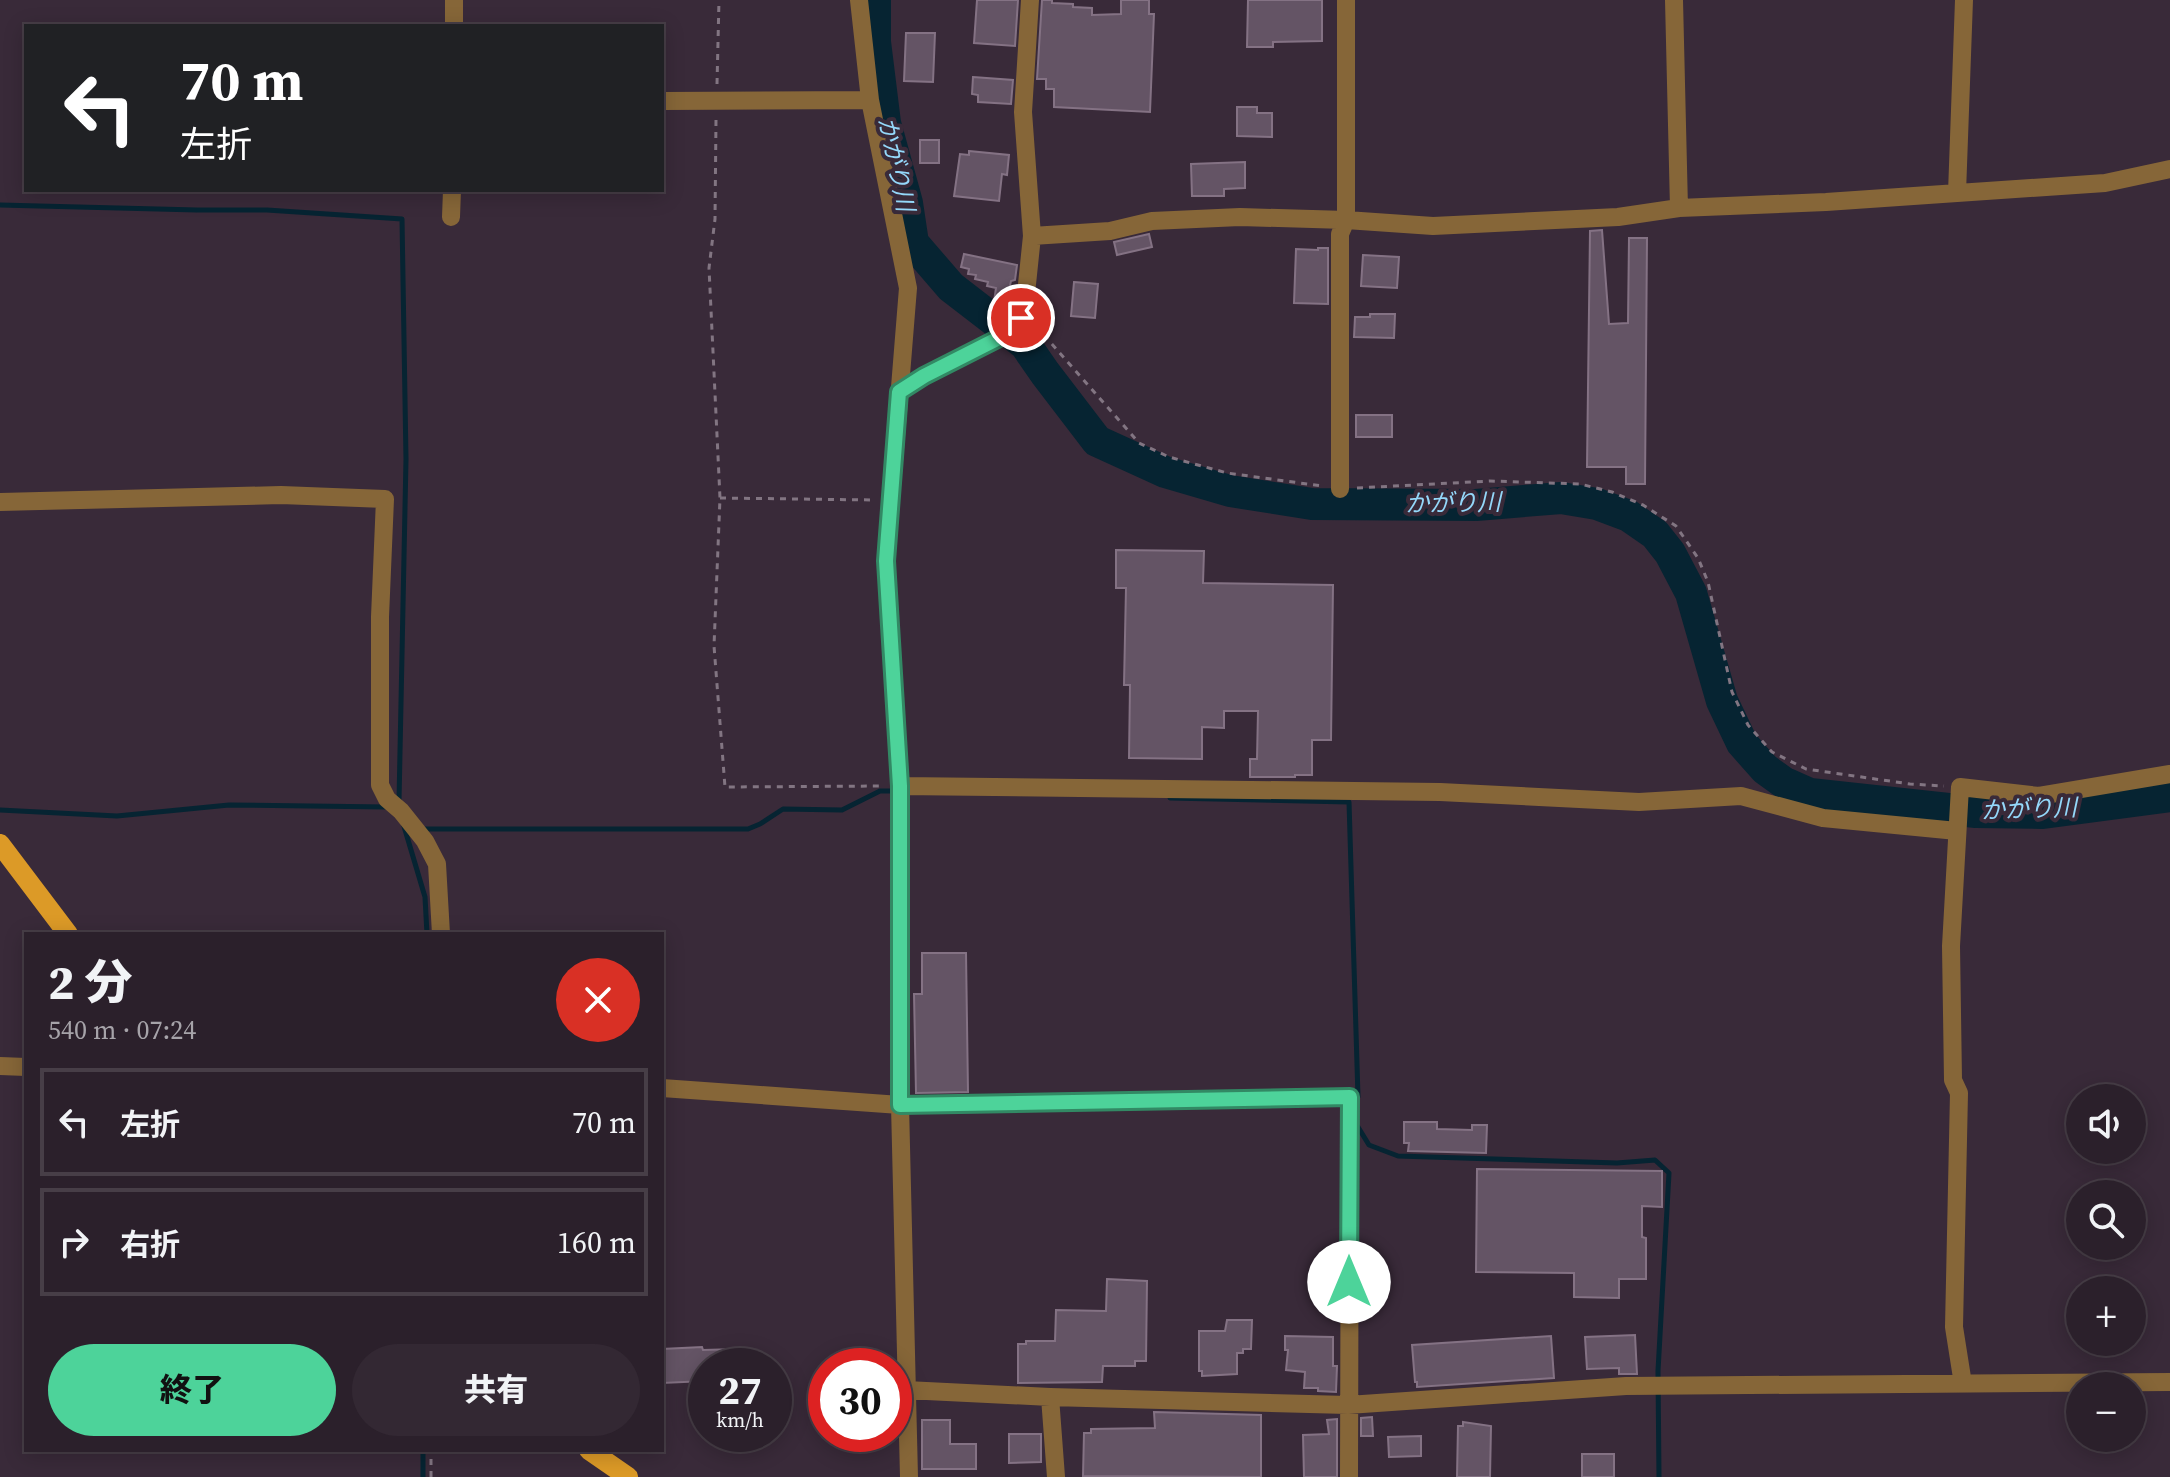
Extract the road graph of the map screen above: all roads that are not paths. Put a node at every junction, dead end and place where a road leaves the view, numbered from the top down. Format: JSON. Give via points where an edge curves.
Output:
{"nodes":[{"id":1,"x":454,"y":0,"type":"edge"},
{"id":2,"x":859,"y":0,"type":"edge"},
{"id":3,"x":1030,"y":0,"type":"edge"},
{"id":4,"x":1346,"y":0,"type":"edge"},
{"id":5,"x":1674,"y":0,"type":"edge"},
{"id":6,"x":1964,"y":0,"type":"edge"},
{"id":7,"x":454,"y":24,"type":"edge"},
{"id":8,"x":870,"y":100,"type":"junction"},
{"id":9,"x":664,"y":101,"type":"edge"},
{"id":10,"x":2170,"y":169,"type":"edge"},
{"id":11,"x":452,"y":192,"type":"edge"},
{"id":12,"x":1957,"y":193,"type":"junction"},
{"id":13,"x":1679,"y":208,"type":"junction"},
{"id":14,"x":451,"y":217,"type":"dead end"},
{"id":15,"x":1346,"y":220,"type":"junction"},
{"id":16,"x":1032,"y":236,"type":"junction"},
{"id":17,"x":899,"y":392,"type":"junction"},
{"id":18,"x":1340,"y":489,"type":"road end"},
{"id":19,"x":0,"y":502,"type":"edge"},
{"id":20,"x":2170,"y":774,"type":"edge"},
{"id":21,"x":900,"y":786,"type":"junction"},
{"id":22,"x":1957,"y":831,"type":"junction"},
{"id":23,"x":0,"y":844,"type":"edge"},
{"id":24,"x":66,"y":932,"type":"edge"},
{"id":25,"x":441,"y":932,"type":"edge"},
{"id":26,"x":0,"y":1066,"type":"edge"},
{"id":27,"x":24,"y":1067,"type":"edge"},
{"id":28,"x":664,"y":1088,"type":"edge"},
{"id":29,"x":900,"y":1105,"type":"junction"},
{"id":30,"x":905,"y":1348,"type":"edge"},
{"id":31,"x":2170,"y":1382,"type":"edge"},
{"id":32,"x":1963,"y":1384,"type":"junction"},
{"id":33,"x":912,"y":1390,"type":"edge"},
{"id":34,"x":1050,"y":1397,"type":"junction"},
{"id":35,"x":1348,"y":1405,"type":"junction"},
{"id":36,"x":592,"y":1452,"type":"edge"},
{"id":37,"x":908,"y":1452,"type":"edge"},
{"id":38,"x":628,"y":1477,"type":"edge"},
{"id":39,"x":909,"y":1477,"type":"edge"},
{"id":40,"x":1056,"y":1477,"type":"edge"},
{"id":41,"x":1349,"y":1477,"type":"edge"}],
"edges":[{"from":1,"to":7,"type":"street"},
{"from":2,"to":8,"type":"street"},
{"from":3,"to":16,"type":"street","via":[[1023,112]]},
{"from":4,"to":15,"type":"street"},
{"from":5,"to":13,"type":"street"},
{"from":6,"to":12,"type":"street"},
{"from":8,"to":9,"type":"street"},
{"from":8,"to":17,"type":"street","via":[[908,288]]},
{"from":10,"to":12,"type":"street","via":[[2105,183]]},
{"from":11,"to":14,"type":"street"},
{"from":12,"to":13,"type":"street"},
{"from":13,"to":15,"type":"street","via":[[1618,217],[1433,226]]},
{"from":15,"to":16,"type":"street","via":[[1152,221],[1110,231]]},
{"from":15,"to":18,"type":"street","via":[[1340,234]]},
{"from":16,"to":17,"type":"street","via":[[1022,315],[999,338]]},
{"from":17,"to":21,"type":"street","via":[[886,561]]},
{"from":19,"to":25,"type":"street","via":[[281,495],[385,499],[380,785],[437,864]]},
{"from":20,"to":22,"type":"street","via":[[2039,796],[1960,787]]},
{"from":21,"to":22,"type":"street","via":[[1440,792],[1639,802],[1741,796],[1823,818]]},
{"from":21,"to":29,"type":"street"},
{"from":22,"to":32,"type":"street","via":[[1951,946],[1953,1080],[1959,1093],[1954,1327]]},
{"from":23,"to":24,"type":"main road"},
{"from":26,"to":27,"type":"street"},
{"from":28,"to":29,"type":"street"},
{"from":29,"to":30,"type":"street"},
{"from":29,"to":35,"type":"street","via":[[1350,1097]]},
{"from":31,"to":32,"type":"street"},
{"from":32,"to":35,"type":"street","via":[[1626,1386]]},
{"from":33,"to":34,"type":"street"},
{"from":34,"to":35,"type":"street"},
{"from":34,"to":40,"type":"street"},
{"from":35,"to":41,"type":"street"},
{"from":36,"to":38,"type":"main road"},
{"from":37,"to":39,"type":"street"}]}
